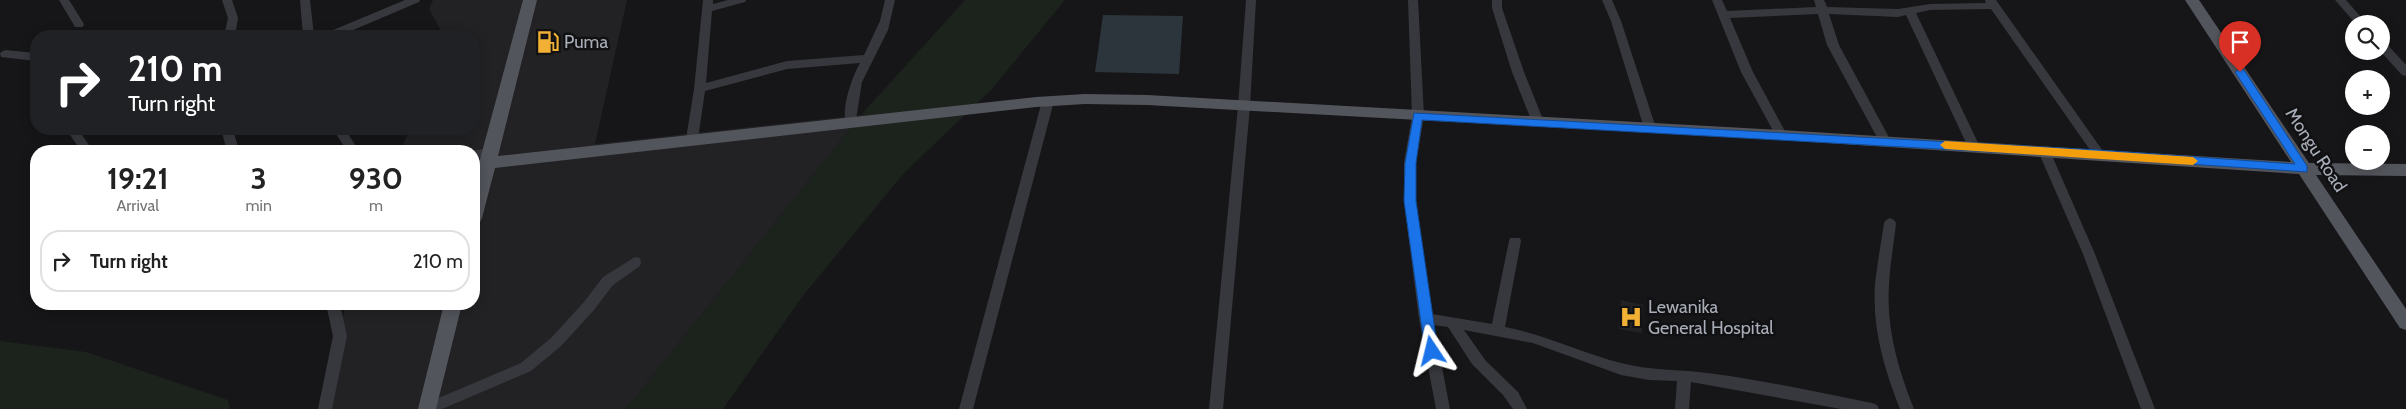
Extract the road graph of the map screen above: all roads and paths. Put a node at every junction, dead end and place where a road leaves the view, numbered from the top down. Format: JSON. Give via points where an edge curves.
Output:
{"nodes":[{"id":1,"x":64,"y":0,"type":"edge"},
{"id":2,"x":227,"y":0,"type":"edge"},
{"id":3,"x":305,"y":0,"type":"edge"},
{"id":4,"x":415,"y":0,"type":"edge"},
{"id":5,"x":530,"y":0,"type":"edge"},
{"id":6,"x":741,"y":0,"type":"edge"},
{"id":7,"x":890,"y":0,"type":"edge"},
{"id":8,"x":1251,"y":0,"type":"edge"},
{"id":9,"x":1413,"y":0,"type":"edge"},
{"id":10,"x":1497,"y":0,"type":"edge"},
{"id":11,"x":1607,"y":0,"type":"edge"},
{"id":12,"x":1716,"y":0,"type":"edge"},
{"id":13,"x":2192,"y":0,"type":"edge"},
{"id":14,"x":2340,"y":0,"type":"edge"},
{"id":15,"x":1992,"y":3,"type":"edge"},
{"id":16,"x":1928,"y":4,"type":"edge"},
{"id":17,"x":708,"y":5,"type":"edge"},
{"id":18,"x":1820,"y":6,"type":"edge"},
{"id":19,"x":1910,"y":12,"type":"junction"},
{"id":20,"x":1723,"y":15,"type":"junction"},
{"id":21,"x":2354,"y":15,"type":"edge"},
{"id":22,"x":79,"y":24,"type":"dead end"},
{"id":23,"x":231,"y":30,"type":"edge"},
{"id":24,"x":308,"y":30,"type":"edge"},
{"id":25,"x":344,"y":30,"type":"edge"},
{"id":26,"x":5,"y":54,"type":"dead end"},
{"id":27,"x":2390,"y":55,"type":"edge"},
{"id":28,"x":30,"y":56,"type":"edge"},
{"id":29,"x":869,"y":58,"type":"junction"},
{"id":30,"x":2406,"y":72,"type":"edge"},
{"id":31,"x":700,"y":89,"type":"junction"},
{"id":32,"x":1048,"y":101,"type":"junction"},
{"id":33,"x":1244,"y":106,"type":"junction"},
{"id":34,"x":1418,"y":116,"type":"junction"},
{"id":35,"x":1538,"y":122,"type":"junction"},
{"id":36,"x":851,"y":123,"type":"junction"},
{"id":37,"x":1650,"y":128,"type":"junction"},
{"id":38,"x":1781,"y":135,"type":"junction"},
{"id":39,"x":692,"y":139,"type":"junction"},
{"id":40,"x":1885,"y":141,"type":"junction"},
{"id":41,"x":1974,"y":147,"type":"junction"},
{"id":42,"x":2044,"y":151,"type":"junction"},
{"id":43,"x":2099,"y":154,"type":"junction"},
{"id":44,"x":480,"y":155,"type":"edge"},
{"id":45,"x":489,"y":157,"type":"junction"},
{"id":46,"x":2304,"y":169,"type":"junction"},
{"id":47,"x":2406,"y":170,"type":"edge"},
{"id":48,"x":480,"y":194,"type":"edge"},
{"id":49,"x":1890,"y":224,"type":"dead end"},
{"id":50,"x":1515,"y":241,"type":"dead end"},
{"id":51,"x":635,"y":262,"type":"dead end"},
{"id":52,"x":334,"y":310,"type":"edge"},
{"id":53,"x":452,"y":310,"type":"edge"},
{"id":54,"x":1426,"y":319,"type":"junction"},
{"id":55,"x":1452,"y":322,"type":"junction"},
{"id":56,"x":2406,"y":323,"type":"edge"},
{"id":57,"x":1498,"y":330,"type":"junction"},
{"id":58,"x":1684,"y":375,"type":"junction"},
{"id":59,"x":325,"y":409,"type":"edge"},
{"id":60,"x":427,"y":409,"type":"edge"},
{"id":61,"x":966,"y":409,"type":"edge"},
{"id":62,"x":1216,"y":409,"type":"edge"},
{"id":63,"x":1443,"y":409,"type":"edge"},
{"id":64,"x":1520,"y":409,"type":"edge"},
{"id":65,"x":1682,"y":409,"type":"edge"},
{"id":66,"x":1872,"y":409,"type":"edge"},
{"id":67,"x":1907,"y":409,"type":"edge"},
{"id":68,"x":2148,"y":409,"type":"edge"}],
"edges":[{"from":1,"to":22,"type":"street"},
{"from":2,"to":23,"type":"street","via":[[233,18]]},
{"from":3,"to":24,"type":"street"},
{"from":4,"to":25,"type":"street"},
{"from":5,"to":45,"type":"main road"},
{"from":6,"to":17,"type":"street"},
{"from":7,"to":29,"type":"street","via":[[888,17]]},
{"from":8,"to":33,"type":"street"},
{"from":9,"to":34,"type":"street"},
{"from":10,"to":35,"type":"street","via":[[1518,72]]},
{"from":11,"to":37,"type":"street"},
{"from":12,"to":20,"type":"street"},
{"from":13,"to":46,"type":"main road","name":"Mongu Road"},
{"from":14,"to":21,"type":"street"},
{"from":15,"to":16,"type":"street"},
{"from":15,"to":43,"type":"street"},
{"from":16,"to":19,"type":"street"},
{"from":17,"to":31,"type":"street"},
{"from":18,"to":19,"type":"street"},
{"from":18,"to":20,"type":"street"},
{"from":18,"to":40,"type":"street","via":[[1832,45]]},
{"from":19,"to":41,"type":"street"},
{"from":20,"to":38,"type":"street","via":[[1747,72]]},
{"from":26,"to":28,"type":"street"},
{"from":27,"to":30,"type":"street"},
{"from":29,"to":31,"type":"street","via":[[787,65]]},
{"from":29,"to":36,"type":"street","via":[[855,86]]},
{"from":31,"to":39,"type":"street"},
{"from":32,"to":33,"type":"main road","via":[[1147,100]]},
{"from":32,"to":36,"type":"main road"},
{"from":32,"to":61,"type":"street"},
{"from":33,"to":34,"type":"main road"},
{"from":33,"to":62,"type":"street"},
{"from":34,"to":35,"type":"main road"},
{"from":34,"to":54,"type":"street","via":[[1410,163],[1410,201]]},
{"from":35,"to":37,"type":"main road"},
{"from":36,"to":39,"type":"main road"},
{"from":37,"to":38,"type":"main road"},
{"from":38,"to":40,"type":"main road"},
{"from":39,"to":45,"type":"main road"},
{"from":40,"to":41,"type":"main road"},
{"from":41,"to":42,"type":"main road"},
{"from":42,"to":43,"type":"main road"},
{"from":42,"to":68,"type":"street","via":[[2092,263]]},
{"from":43,"to":46,"type":"main road"},
{"from":44,"to":45,"type":"street"},
{"from":45,"to":48,"type":"main road"},
{"from":46,"to":47,"type":"main road"},
{"from":46,"to":56,"type":"main road","name":"Mongu Road"},
{"from":49,"to":67,"type":"street","via":[[1882,286],[1886,346],[1891,372]]},
{"from":50,"to":57,"type":"street"},
{"from":51,"to":60,"type":"street","via":[[608,281],[590,306],[556,342],[526,367]]},
{"from":52,"to":59,"type":"street","via":[[340,336]]},
{"from":53,"to":60,"type":"main road"},
{"from":54,"to":55,"type":"street"},
{"from":54,"to":63,"type":"street"},
{"from":55,"to":57,"type":"street"},
{"from":55,"to":64,"type":"street","via":[[1480,364],[1514,395]]},
{"from":57,"to":58,"type":"street","via":[[1622,369]]},
{"from":58,"to":65,"type":"street"},
{"from":58,"to":66,"type":"street"}]}
